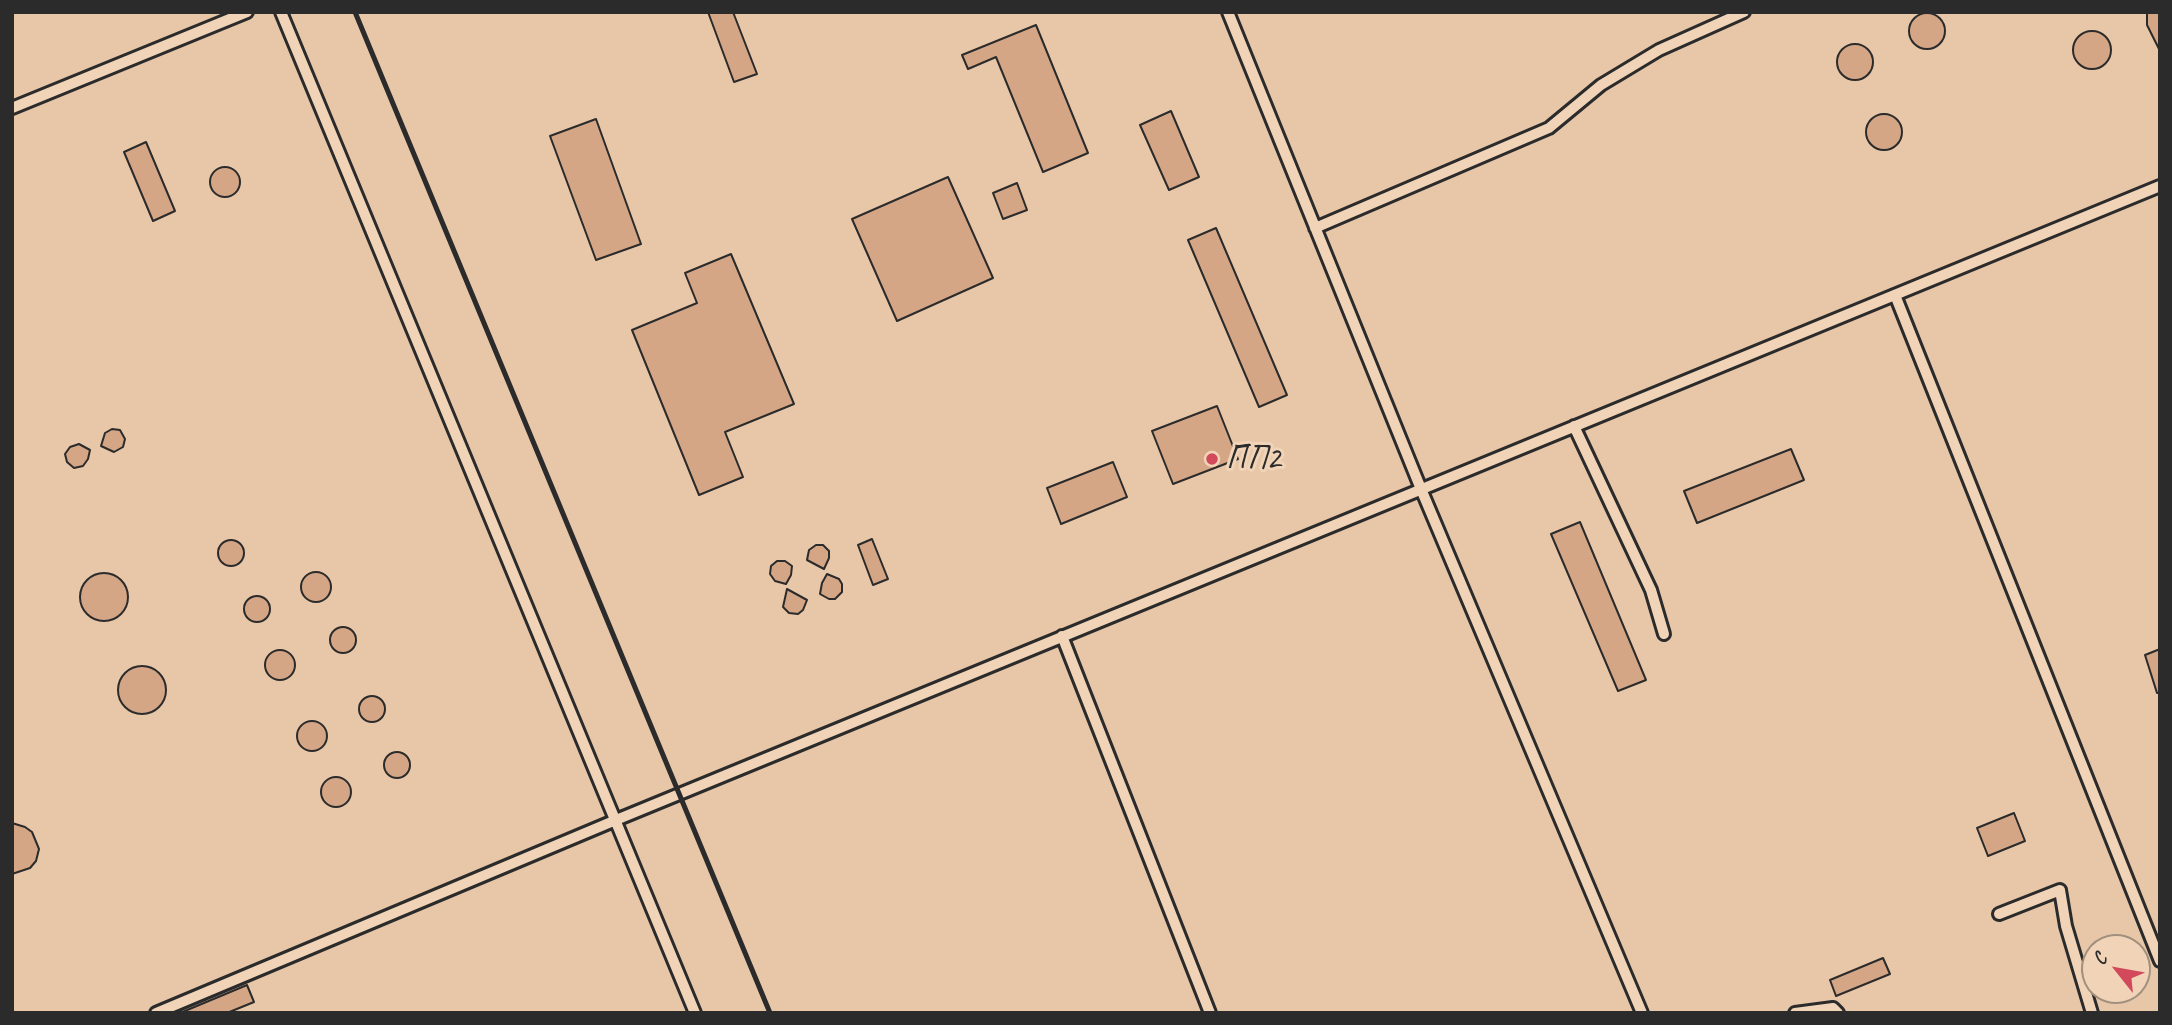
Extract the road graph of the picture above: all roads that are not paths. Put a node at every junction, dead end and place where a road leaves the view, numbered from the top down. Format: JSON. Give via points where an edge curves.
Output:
{"nodes":[{"id":1,"x":247,"y":12,"type":"edge"},
{"id":2,"x":281,"y":12,"type":"edge"},
{"id":3,"x":1228,"y":12,"type":"edge"},
{"id":4,"x":1744,"y":12,"type":"edge"},
{"id":5,"x":12,"y":108,"type":"edge"},
{"id":6,"x":2160,"y":186,"type":"edge"},
{"id":7,"x":1315,"y":228,"type":"junction"},
{"id":8,"x":1895,"y":295,"type":"junction"},
{"id":9,"x":1574,"y":426,"type":"junction"},
{"id":10,"x":1421,"y":489,"type":"junction"},
{"id":11,"x":1664,"y":634,"type":"dead end"},
{"id":12,"x":1062,"y":636,"type":"junction"},
{"id":13,"x":616,"y":820,"type":"junction"},
{"id":14,"x":1999,"y":914,"type":"dead end"},
{"id":15,"x":2160,"y":961,"type":"edge"},
{"id":16,"x":156,"y":1013,"type":"edge"},
{"id":17,"x":695,"y":1013,"type":"edge"},
{"id":18,"x":1210,"y":1013,"type":"edge"},
{"id":19,"x":1642,"y":1013,"type":"edge"},
{"id":20,"x":1795,"y":1013,"type":"edge"},
{"id":21,"x":1838,"y":1013,"type":"edge"},
{"id":22,"x":2092,"y":1013,"type":"edge"}],
"edges":[{"from":1,"to":5,"type":"lane"},
{"from":2,"to":13,"type":"lane"},
{"from":3,"to":7,"type":"lane"},
{"from":4,"to":7,"type":"lane","via":[[1659,50],[1601,85],[1549,128]]},
{"from":6,"to":8,"type":"lane"},
{"from":7,"to":10,"type":"lane"},
{"from":8,"to":9,"type":"lane"},
{"from":8,"to":15,"type":"lane"},
{"from":9,"to":10,"type":"lane"},
{"from":9,"to":11,"type":"lane","via":[[1651,590]]},
{"from":10,"to":12,"type":"lane"},
{"from":10,"to":19,"type":"lane"},
{"from":12,"to":13,"type":"lane"},
{"from":12,"to":18,"type":"lane"},
{"from":13,"to":16,"type":"lane"},
{"from":13,"to":17,"type":"lane"},
{"from":14,"to":22,"type":"lane","via":[[2060,890]]},
{"from":20,"to":21,"type":"lane","via":[[1833,1009]]}]}
